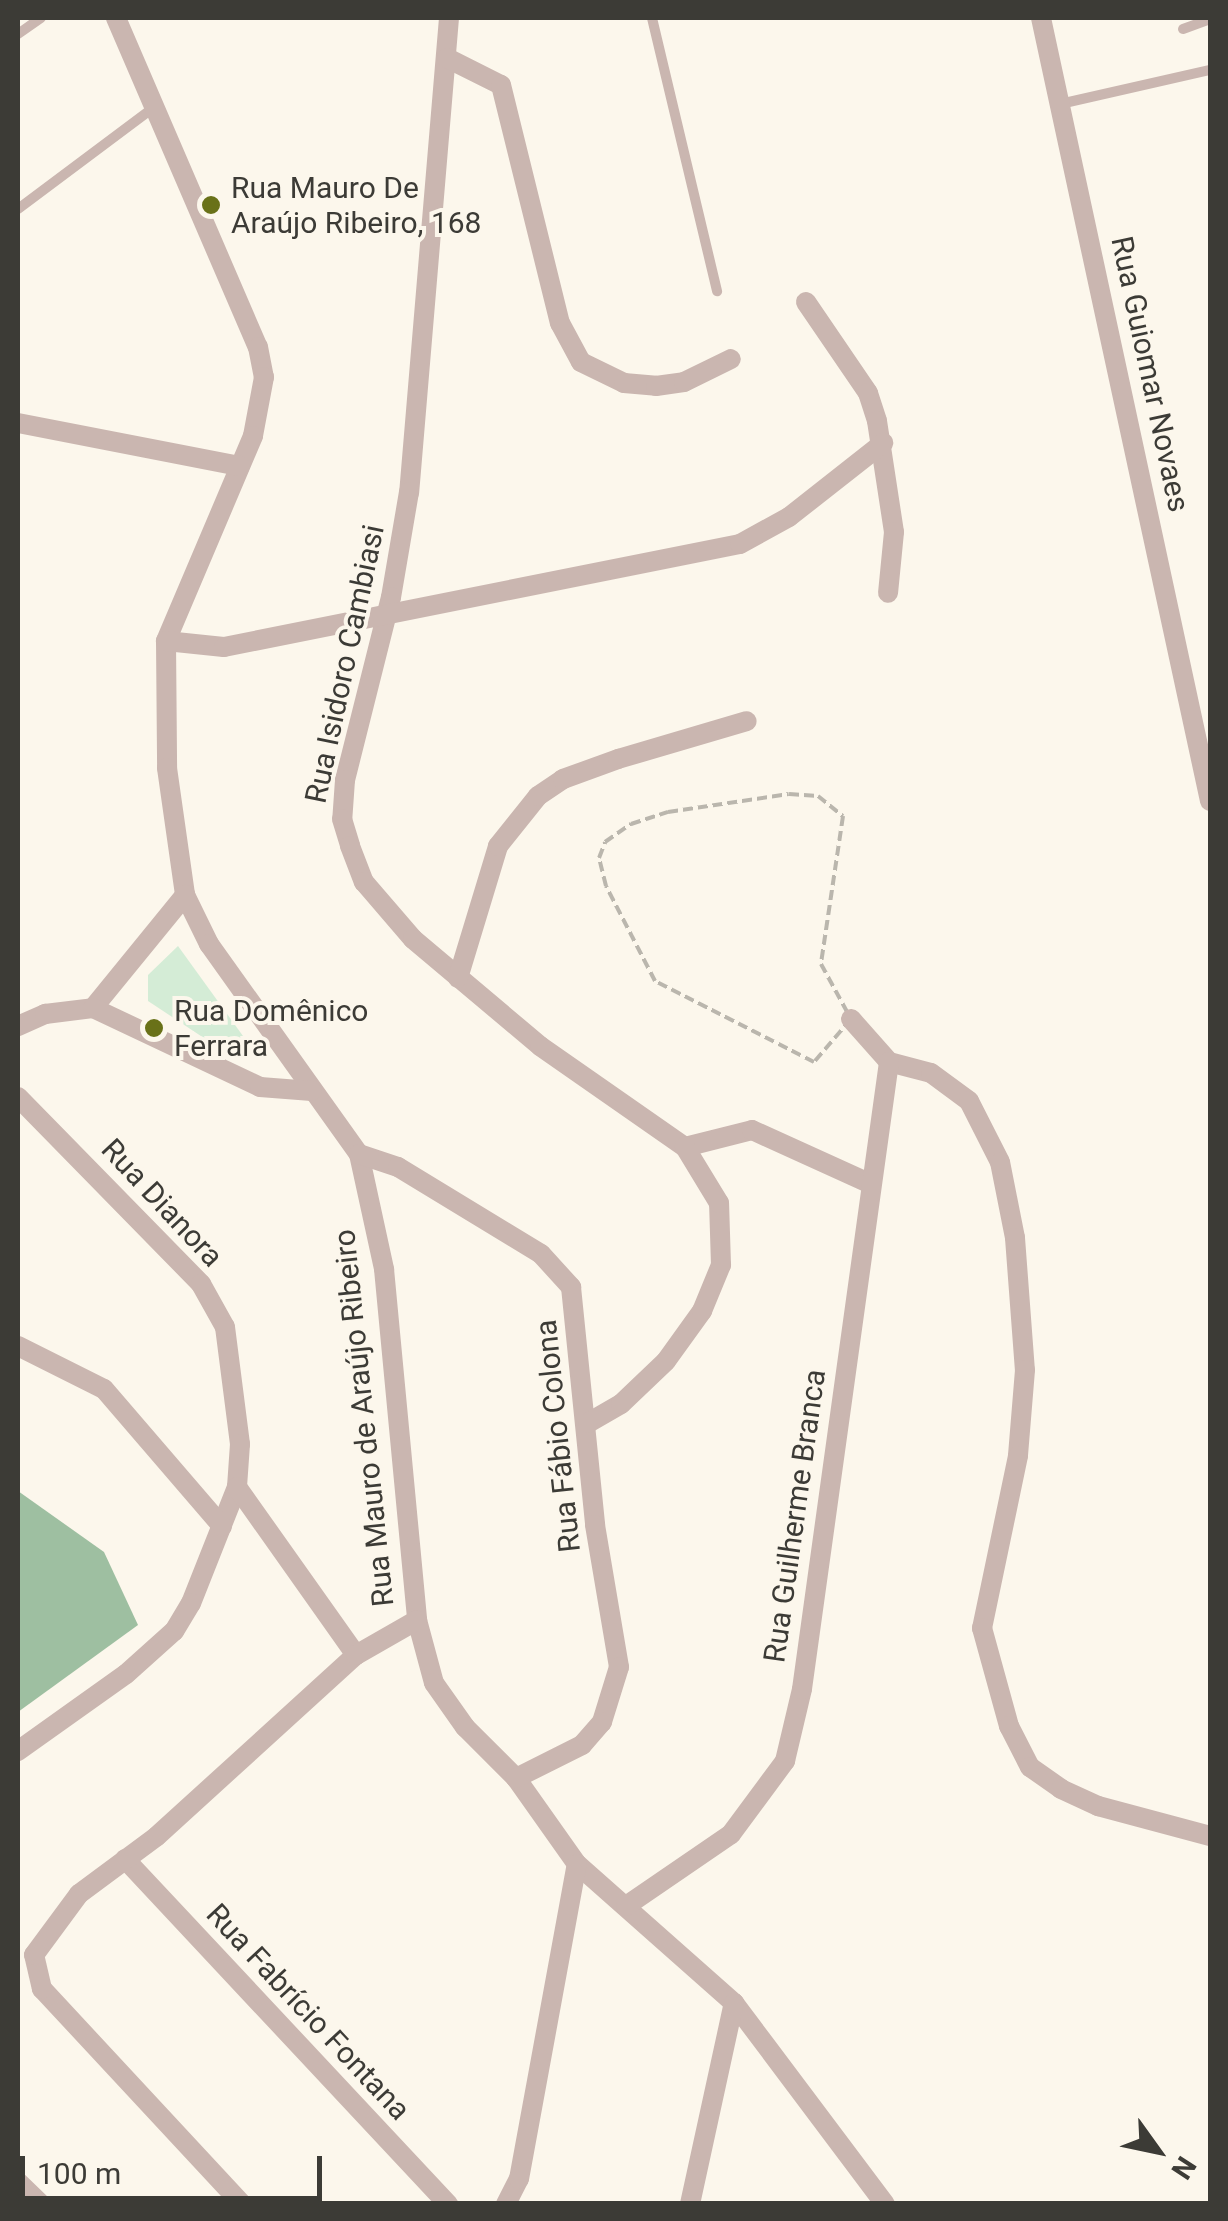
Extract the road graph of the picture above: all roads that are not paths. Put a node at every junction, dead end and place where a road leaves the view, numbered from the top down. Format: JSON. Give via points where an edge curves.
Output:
{"nodes":[{"id":1,"x":42,"y":18,"type":"edge"},
{"id":2,"x":116,"y":18,"type":"edge"},
{"id":3,"x":448,"y":18,"type":"edge"},
{"id":4,"x":652,"y":18,"type":"edge"},
{"id":5,"x":1041,"y":18,"type":"edge"},
{"id":6,"x":1210,"y":19,"type":"edge"},
{"id":7,"x":1183,"y":29,"type":"dead end"},
{"id":8,"x":18,"y":34,"type":"edge"},
{"id":9,"x":447,"y":58,"type":"junction"},
{"id":10,"x":1210,"y":70,"type":"edge"},
{"id":11,"x":1060,"y":104,"type":"junction"},
{"id":12,"x":153,"y":108,"type":"junction"},
{"id":13,"x":18,"y":209,"type":"edge"},
{"id":14,"x":717,"y":290,"type":"dead end"},
{"id":15,"x":806,"y":302,"type":"dead end"},
{"id":16,"x":731,"y":358,"type":"dead end"},
{"id":17,"x":18,"y":423,"type":"edge"},
{"id":18,"x":882,"y":443,"type":"junction"},
{"id":19,"x":240,"y":466,"type":"junction"},
{"id":20,"x":888,"y":593,"type":"dead end"},
{"id":21,"x":387,"y":613,"type":"junction"},
{"id":22,"x":166,"y":642,"type":"junction"},
{"id":23,"x":1201,"y":712,"type":"edge"},
{"id":24,"x":747,"y":721,"type":"dead end"},
{"id":25,"x":1210,"y":802,"type":"edge"},
{"id":26,"x":185,"y":895,"type":"junction"},
{"id":27,"x":458,"y":978,"type":"junction"},
{"id":28,"x":93,"y":1008,"type":"junction"},
{"id":29,"x":851,"y":1019,"type":"road end"},
{"id":30,"x":18,"y":1026,"type":"edge"},
{"id":31,"x":889,"y":1062,"type":"junction"},
{"id":32,"x":312,"y":1091,"type":"junction"},
{"id":33,"x":18,"y":1097,"type":"edge"},
{"id":34,"x":685,"y":1146,"type":"junction"},
{"id":35,"x":358,"y":1154,"type":"junction"},
{"id":36,"x":871,"y":1184,"type":"junction"},
{"id":37,"x":18,"y":1346,"type":"edge"},
{"id":38,"x":588,"y":1423,"type":"junction"},
{"id":39,"x":236,"y":1487,"type":"junction"},
{"id":40,"x":222,"y":1526,"type":"junction"},
{"id":41,"x":417,"y":1620,"type":"junction"},
{"id":42,"x":356,"y":1655,"type":"junction"},
{"id":43,"x":18,"y":1751,"type":"edge"},
{"id":44,"x":516,"y":1778,"type":"junction"},
{"id":45,"x":1210,"y":1836,"type":"edge"},
{"id":46,"x":125,"y":1859,"type":"junction"},
{"id":47,"x":577,"y":1864,"type":"junction"},
{"id":48,"x":626,"y":1906,"type":"junction"},
{"id":49,"x":734,"y":2002,"type":"junction"},
{"id":50,"x":18,"y":2182,"type":"edge"},
{"id":51,"x":41,"y":2204,"type":"edge"},
{"id":52,"x":242,"y":2204,"type":"edge"},
{"id":53,"x":448,"y":2204,"type":"edge"},
{"id":54,"x":506,"y":2204,"type":"edge"},
{"id":55,"x":690,"y":2204,"type":"edge"},
{"id":56,"x":886,"y":2204,"type":"edge"}],
"edges":[{"from":1,"to":8,"type":"lane"},
{"from":2,"to":12,"type":"street","name":"Rua Mauro de Araújo Ribeiro"},
{"from":3,"to":9,"type":"street","name":"Rua Isidoro Cambiasi"},
{"from":4,"to":14,"type":"lane"},
{"from":5,"to":11,"type":"street","name":"Rua Guiomar Novaes"},
{"from":6,"to":7,"type":"lane"},
{"from":9,"to":16,"type":"street","via":[[501,85],[560,324],[581,362],[624,383],[656,386],[684,382]]},
{"from":9,"to":21,"type":"street","name":"Rua Isidoro Cambiasi","via":[[422,374]]},
{"from":10,"to":11,"type":"lane"},
{"from":11,"to":23,"type":"street","name":"Rua Guiomar Novaes"},
{"from":12,"to":13,"type":"lane"},
{"from":12,"to":19,"type":"street","name":"Rua Mauro de Araújo Ribeiro","via":[[258,348],[264,405]]},
{"from":15,"to":18,"type":"street","via":[[868,393]]},
{"from":17,"to":19,"type":"street"},
{"from":18,"to":20,"type":"street","via":[[894,532]]},
{"from":18,"to":21,"type":"street","via":[[789,516],[740,544]]},
{"from":19,"to":22,"type":"street","name":"Rua Mauro de Araújo Ribeiro"},
{"from":21,"to":22,"type":"street","via":[[224,647]]},
{"from":21,"to":27,"type":"street","name":"Rua Isidoro Cambiasi","via":[[345,780],[342,819],[364,882]]},
{"from":22,"to":26,"type":"street","name":"Rua Mauro de Araújo Ribeiro","via":[[167,768]]},
{"from":23,"to":25,"type":"street","name":"Rua Guiomar Novaes"},
{"from":24,"to":27,"type":"street","via":[[599,766],[538,796],[498,846]]},
{"from":26,"to":28,"type":"street"},
{"from":26,"to":32,"type":"street","name":"Rua Mauro de Araújo Ribeiro","via":[[209,944]]},
{"from":27,"to":34,"type":"street","name":"Rua Isidoro Cambiasi","via":[[540,1046]]},
{"from":28,"to":30,"type":"street","via":[[45,1014]]},
{"from":28,"to":32,"type":"street","via":[[260,1086]]},
{"from":29,"to":31,"type":"street"},
{"from":31,"to":36,"type":"street","name":"Rua Guilherme Branca"},
{"from":31,"to":45,"type":"street","via":[[931,1073],[970,1101],[1000,1162],[1015,1238],[1025,1370],[1018,1456],[982,1628],[1009,1726],[1030,1767],[1061,1789],[1098,1806]]},
{"from":32,"to":35,"type":"street","name":"Rua Mauro de Araújo Ribeiro"},
{"from":33,"to":39,"type":"street","name":"Rua Dianora","via":[[201,1284],[225,1327],[235,1368]]},
{"from":34,"to":36,"type":"street","via":[[752,1130]]},
{"from":34,"to":38,"type":"street","via":[[719,1203],[721,1265],[702,1311],[666,1361],[621,1404]]},
{"from":35,"to":38,"type":"street","name":"Rua Fábio Colona","via":[[398,1167],[556,1267],[571,1287],[579,1322]]},
{"from":35,"to":41,"type":"street","name":"Rua Mauro de Araújo Ribeiro","via":[[384,1269]]},
{"from":36,"to":48,"type":"street","name":"Rua Guilherme Branca","via":[[802,1689],[786,1761],[731,1834]]},
{"from":37,"to":40,"type":"street","via":[[104,1389]]},
{"from":38,"to":44,"type":"street","name":"Rua Fábio Colona","via":[[595,1525],[618,1636],[616,1693],[582,1745]]},
{"from":39,"to":40,"type":"street"},
{"from":39,"to":42,"type":"street"},
{"from":40,"to":43,"type":"street","via":[[174,1631]]},
{"from":41,"to":42,"type":"street"},
{"from":41,"to":44,"type":"street","name":"Rua Mauro de Araújo Ribeiro","via":[[434,1683]]},
{"from":42,"to":46,"type":"street"},
{"from":44,"to":47,"type":"street","name":"Rua Mauro de Araújo Ribeiro"},
{"from":46,"to":52,"type":"street","via":[[64,1908],[43,1934],[33,1970],[73,2026]]},
{"from":46,"to":53,"type":"street","name":"Rua Fabrício Fontana"},
{"from":47,"to":48,"type":"street","name":"Rua Mauro de Araújo Ribeiro"},
{"from":47,"to":54,"type":"street","via":[[519,2179]]},
{"from":48,"to":49,"type":"street","name":"Rua Mauro de Araújo Ribeiro"},
{"from":49,"to":55,"type":"street"},
{"from":49,"to":56,"type":"street","name":"Rua Mauro de Araújo Ribeiro"},
{"from":50,"to":51,"type":"street"}]}
